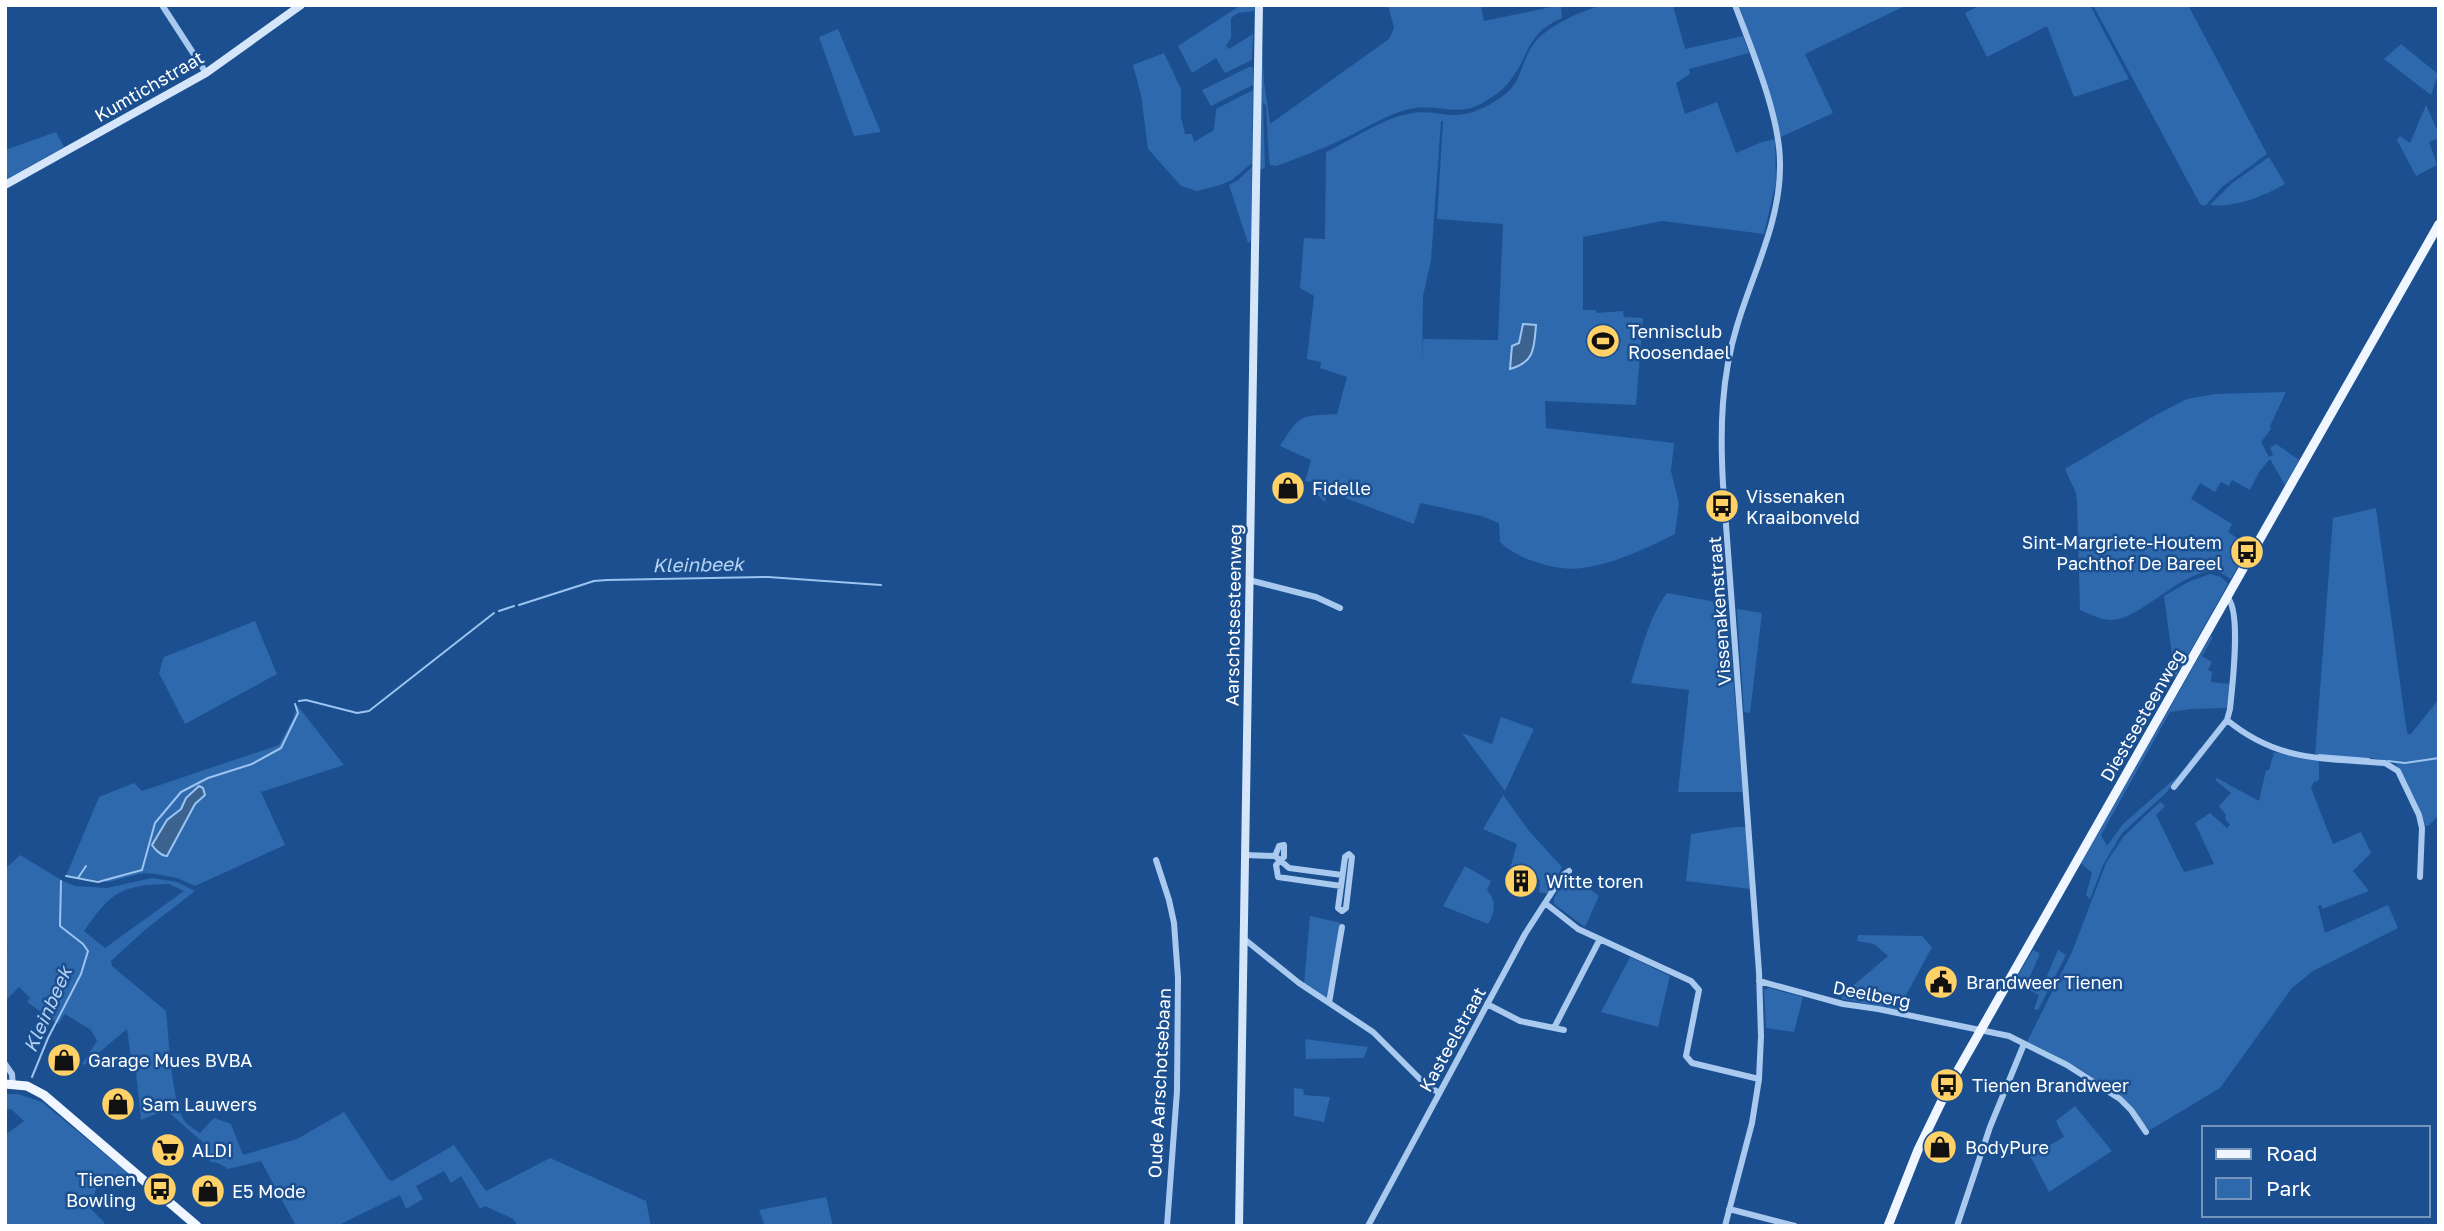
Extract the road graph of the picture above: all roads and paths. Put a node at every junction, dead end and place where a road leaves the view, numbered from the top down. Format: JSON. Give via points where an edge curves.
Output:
{"nodes":[{"id":1,"x":162,"y":5,"type":"edge"},
{"id":2,"x":301,"y":5,"type":"edge"},
{"id":3,"x":1259,"y":5,"type":"edge"},
{"id":4,"x":1735,"y":5,"type":"edge"},
{"id":5,"x":206,"y":73,"type":"junction"},
{"id":6,"x":5,"y":185,"type":"edge"},
{"id":7,"x":2438,"y":225,"type":"edge"},
{"id":8,"x":1249,"y":580,"type":"junction"},
{"id":9,"x":2227,"y":597,"type":"junction"},
{"id":10,"x":1340,"y":608,"type":"dead end"},
{"id":11,"x":2227,"y":720,"type":"junction"},
{"id":12,"x":2174,"y":787,"type":"dead end"},
{"id":13,"x":1245,"y":855,"type":"junction"},
{"id":14,"x":1277,"y":858,"type":"junction"},
{"id":15,"x":1156,"y":860,"type":"dead end"},
{"id":16,"x":1569,"y":871,"type":"dead end"},
{"id":17,"x":1342,"y":875,"type":"junction"},
{"id":18,"x":2420,"y":877,"type":"dead end"},
{"id":19,"x":1341,"y":886,"type":"junction"},
{"id":20,"x":1545,"y":903,"type":"junction"},
{"id":21,"x":1342,"y":927,"type":"dead end"},
{"id":22,"x":1243,"y":938,"type":"junction"},
{"id":23,"x":1600,"y":939,"type":"junction"},
{"id":24,"x":1701,"y":979,"type":"dead end"},
{"id":25,"x":1759,"y":981,"type":"junction"},
{"id":26,"x":1696,"y":986,"type":"junction"},
{"id":27,"x":1329,"y":1003,"type":"junction"},
{"id":28,"x":1487,"y":1004,"type":"junction"},
{"id":29,"x":1554,"y":1028,"type":"junction"},
{"id":30,"x":1564,"y":1030,"type":"dead end"},
{"id":31,"x":1980,"y":1032,"type":"junction"},
{"id":32,"x":2024,"y":1044,"type":"junction"},
{"id":33,"x":5,"y":1064,"type":"edge"},
{"id":34,"x":1759,"y":1079,"type":"junction"},
{"id":35,"x":9,"y":1086,"type":"edge"},
{"id":36,"x":1439,"y":1093,"type":"junction"},
{"id":37,"x":2146,"y":1132,"type":"dead end"},
{"id":38,"x":1729,"y":1209,"type":"junction"},
{"id":39,"x":1798,"y":1216,"type":"dead end"},
{"id":40,"x":197,"y":1226,"type":"edge"},
{"id":41,"x":1167,"y":1226,"type":"edge"},
{"id":42,"x":1239,"y":1226,"type":"edge"},
{"id":43,"x":1368,"y":1226,"type":"edge"},
{"id":44,"x":1725,"y":1226,"type":"edge"},
{"id":45,"x":1796,"y":1226,"type":"edge"},
{"id":46,"x":1888,"y":1226,"type":"edge"},
{"id":47,"x":1957,"y":1226,"type":"edge"}],
"edges":[{"from":1,"to":5,"type":"street"},
{"from":2,"to":5,"type":"main road","name":"Kumtichstraat"},
{"from":3,"to":8,"type":"main road","name":"Aarschotsesteenweg"},
{"from":4,"to":25,"type":"street","name":"Vissenakenstraat","via":[[1774,117],[1780,164],[1773,220],[1732,346],[1721,433]]},
{"from":5,"to":6,"type":"main road","name":"Kumtichstraat"},
{"from":7,"to":9,"type":"main road","name":"Diestsesteenweg"},
{"from":8,"to":10,"type":"street"},
{"from":8,"to":13,"type":"main road","name":"Aarschotsesteenweg"},
{"from":9,"to":11,"type":"street","via":[[2232,604],[2235,652]]},
{"from":9,"to":31,"type":"main road","name":"Diestsesteenweg"},
{"from":11,"to":12,"type":"street"},
{"from":11,"to":18,"type":"street","via":[[2284,753],[2396,768],[2421,822]]},
{"from":13,"to":14,"type":"street"},
{"from":13,"to":22,"type":"main road","name":"Aarschotsesteenweg"},
{"from":14,"to":17,"type":"street","via":[[1289,869]]},
{"from":14,"to":19,"type":"street","via":[[1278,877]]},
{"from":15,"to":41,"type":"street","name":"Oude Aarschotsebaan","via":[[1170,901],[1178,978],[1178,1063]]},
{"from":16,"to":20,"type":"street","name":"Kasteelstraat"},
{"from":17,"to":19,"type":"street"},
{"from":17,"to":19,"type":"street","via":[[1349,854],[1349,884],[1342,911],[1338,908]]},
{"from":20,"to":23,"type":"street","via":[[1578,929]]},
{"from":20,"to":28,"type":"street","name":"Kasteelstraat"},
{"from":21,"to":27,"type":"street"},
{"from":22,"to":27,"type":"street"},
{"from":22,"to":42,"type":"main road","name":"Aarschotsesteenweg"},
{"from":23,"to":26,"type":"street"},
{"from":23,"to":29,"type":"street"},
{"from":24,"to":26,"type":"street"},
{"from":25,"to":31,"type":"street","name":"Deelberg","via":[[1843,1004]]},
{"from":25,"to":34,"type":"street","name":"Vissenakenstraat"},
{"from":26,"to":34,"type":"street","via":[[1688,1060]]},
{"from":27,"to":36,"type":"street","via":[[1373,1032]]},
{"from":28,"to":29,"type":"street","via":[[1520,1021]]},
{"from":28,"to":36,"type":"street","name":"Kasteelstraat"},
{"from":29,"to":30,"type":"street"},
{"from":31,"to":32,"type":"street","name":"Deelberg","via":[[2009,1036]]},
{"from":31,"to":46,"type":"main road","name":"Diestsesteenweg","via":[[1936,1112]]},
{"from":32,"to":37,"type":"street","name":"Deelberg","via":[[2120,1099]]},
{"from":32,"to":47,"type":"street"},
{"from":33,"to":35,"type":"street"},
{"from":34,"to":38,"type":"street","name":"Vissenakenstraat"},
{"from":35,"to":40,"type":"main road","via":[[36,1090]]},
{"from":36,"to":43,"type":"street","name":"Kasteelstraat"},
{"from":38,"to":44,"type":"street","name":"Vissenakenstraat"},
{"from":38,"to":45,"type":"street"},
{"from":39,"to":45,"type":"street"}]}
